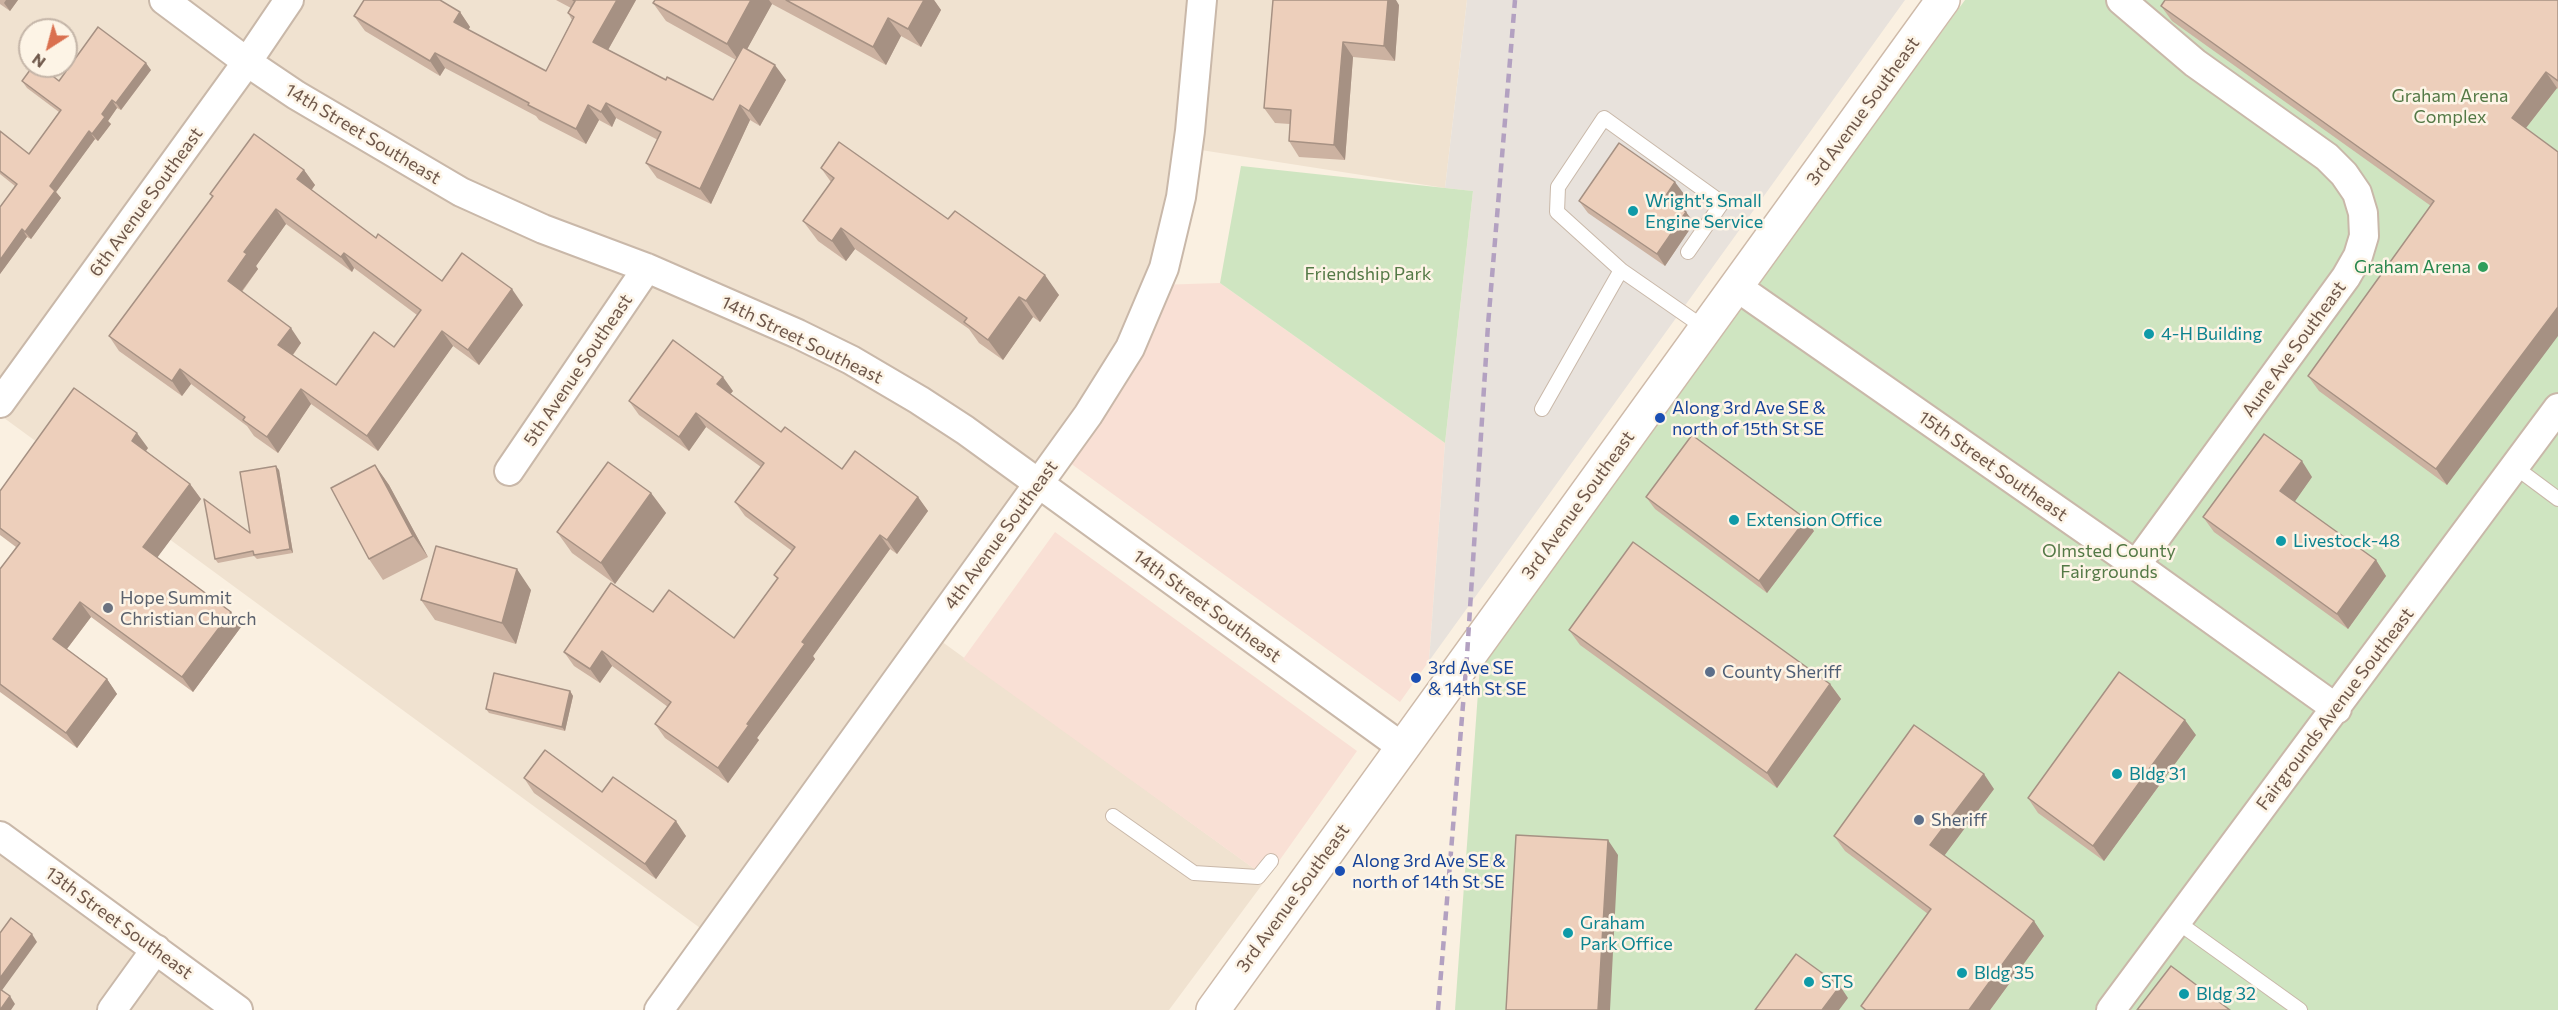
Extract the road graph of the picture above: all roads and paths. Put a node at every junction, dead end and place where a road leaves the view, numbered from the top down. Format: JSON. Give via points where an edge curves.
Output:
{"nodes":[{"id":1,"x":164,"y":0,"type":"edge"},
{"id":2,"x":289,"y":0,"type":"edge"},
{"id":3,"x":1202,"y":0,"type":"edge"},
{"id":4,"x":1943,"y":0,"type":"edge"},
{"id":5,"x":2121,"y":0,"type":"edge"},
{"id":6,"x":247,"y":63,"type":"junction"},
{"id":7,"x":1688,"y":252,"type":"dead end"},
{"id":8,"x":647,"y":268,"type":"junction"},
{"id":9,"x":1621,"y":270,"type":"junction"},
{"id":10,"x":1737,"y":287,"type":"junction"},
{"id":11,"x":1706,"y":329,"type":"junction"},
{"id":12,"x":0,"y":403,"type":"edge"},
{"id":13,"x":2558,"y":408,"type":"edge"},
{"id":14,"x":1542,"y":409,"type":"dead end"},
{"id":15,"x":2515,"y":467,"type":"junction"},
{"id":16,"x":509,"y":471,"type":"dead end"},
{"id":17,"x":1038,"y":483,"type":"junction"},
{"id":18,"x":2558,"y":498,"type":"edge"},
{"id":19,"x":2136,"y":565,"type":"junction"},
{"id":20,"x":2337,"y":709,"type":"junction"},
{"id":21,"x":1402,"y":747,"type":"junction"},
{"id":22,"x":1113,"y":816,"type":"dead end"},
{"id":23,"x":0,"y":836,"type":"edge"},
{"id":24,"x":1271,"y":861,"type":"dead end"},
{"id":25,"x":2176,"y":921,"type":"junction"},
{"id":26,"x":156,"y":949,"type":"junction"},
{"id":27,"x":112,"y":1010,"type":"edge"},
{"id":28,"x":238,"y":1010,"type":"edge"},
{"id":29,"x":659,"y":1010,"type":"edge"},
{"id":30,"x":1213,"y":1010,"type":"edge"},
{"id":31,"x":2111,"y":1010,"type":"edge"},
{"id":32,"x":2300,"y":1010,"type":"edge"}],
"edges":[{"from":1,"to":6,"type":"street","name":"14th Street Southeast"},
{"from":2,"to":6,"type":"street","name":"6th Avenue Southeast"},
{"from":3,"to":17,"type":"street","name":"4th Avenue Southeast","via":[[1185,178],[1164,268],[1114,375]]},
{"from":4,"to":10,"type":"main road","name":"3rd Avenue Southeast"},
{"from":5,"to":19,"type":"street","name":"Aune Ave Southeast","via":[[2195,63],[2327,157],[2357,193],[2364,236],[2346,277]]},
{"from":6,"to":8,"type":"street","name":"14th Street Southeast","via":[[461,192],[543,229]]},
{"from":6,"to":12,"type":"street","name":"6th Avenue Southeast"},
{"from":7,"to":9,"type":"lane","via":[[1722,203],[1604,118],[1558,187],[1557,212]]},
{"from":8,"to":16,"type":"street","name":"5th Avenue Southeast"},
{"from":8,"to":17,"type":"street","name":"14th Street Southeast","via":[[850,360],[965,430]]},
{"from":9,"to":11,"type":"lane"},
{"from":9,"to":14,"type":"lane"},
{"from":10,"to":11,"type":"main road","name":"3rd Avenue Southeast"},
{"from":10,"to":19,"type":"street","name":"15th Street Southeast"},
{"from":11,"to":21,"type":"main road","name":"3rd Avenue Southeast"},
{"from":13,"to":15,"type":"street","name":"Fairgrounds Avenue Southeast"},
{"from":15,"to":18,"type":"lane"},
{"from":15,"to":20,"type":"street","name":"Fairgrounds Avenue Southeast"},
{"from":17,"to":21,"type":"street","name":"14th Street Southeast"},
{"from":17,"to":29,"type":"street","name":"4th Avenue Southeast"},
{"from":19,"to":20,"type":"street","name":"15th Street Southeast"},
{"from":20,"to":25,"type":"street","name":"Fairgrounds Avenue Southeast"},
{"from":21,"to":30,"type":"main road","name":"3rd Avenue Southeast"},
{"from":22,"to":24,"type":"lane","via":[[1194,873],[1258,877]]},
{"from":23,"to":26,"type":"street","name":"13th Street Southeast"},
{"from":25,"to":31,"type":"street","name":"Fairgrounds Avenue Southeast"},
{"from":25,"to":32,"type":"lane"},
{"from":26,"to":27,"type":"street"},
{"from":26,"to":28,"type":"street","name":"13th Street Southeast"}]}
